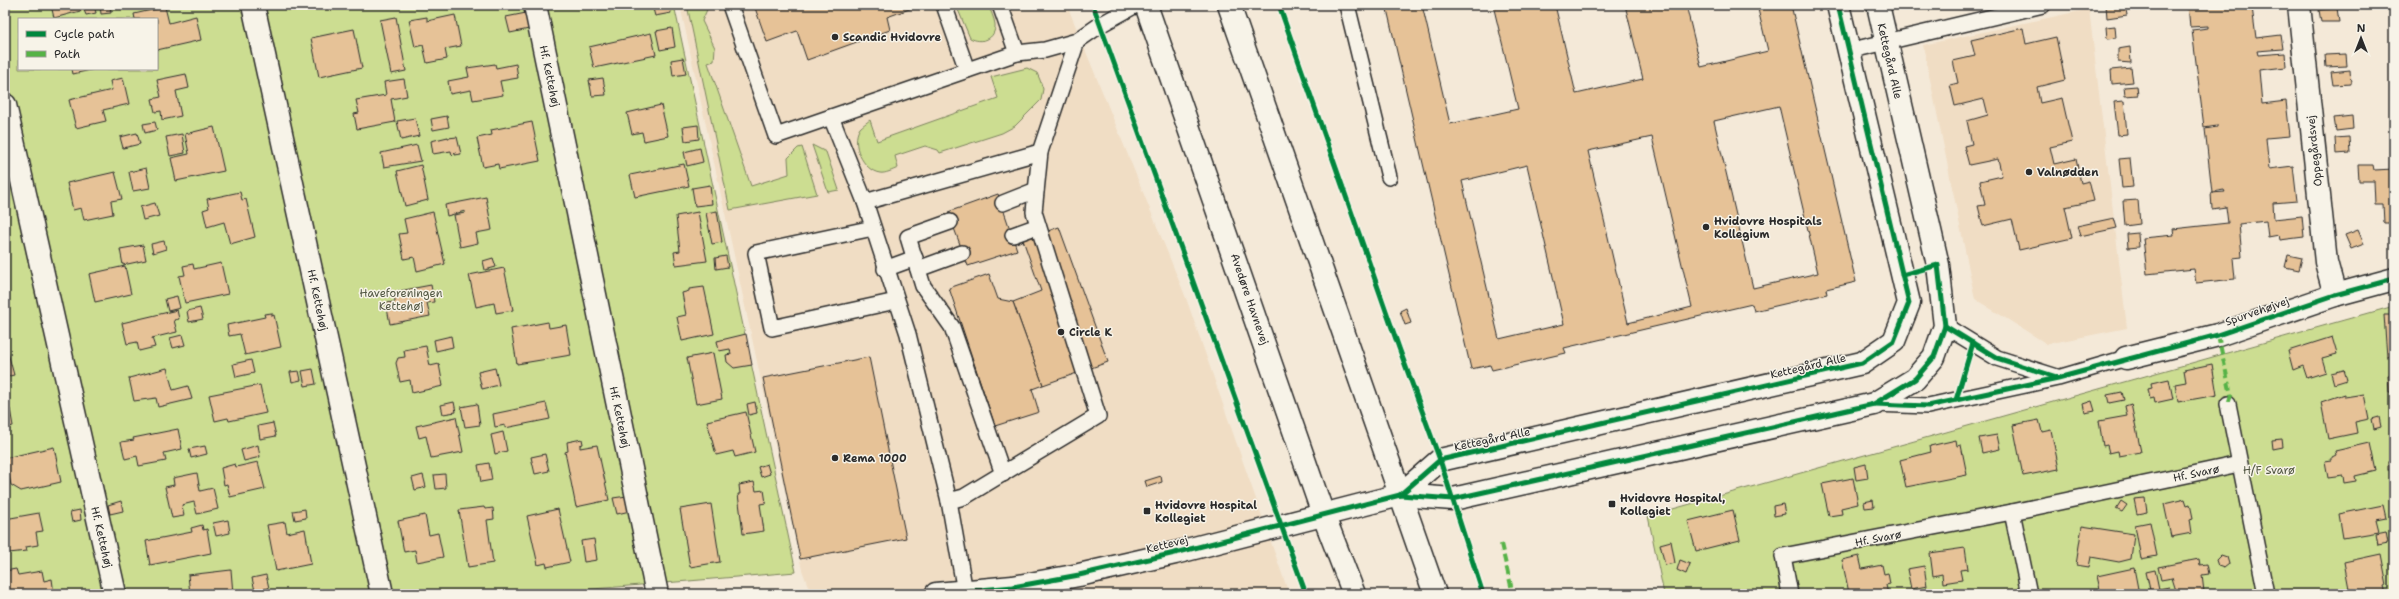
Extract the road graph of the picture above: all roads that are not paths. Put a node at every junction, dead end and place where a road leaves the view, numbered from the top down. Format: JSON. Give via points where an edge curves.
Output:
{"nodes":[{"id":1,"x":255,"y":5,"type":"edge"},
{"id":2,"x":535,"y":5,"type":"edge"},
{"id":3,"x":730,"y":5,"type":"edge"},
{"id":4,"x":944,"y":5,"type":"edge"},
{"id":5,"x":1000,"y":5,"type":"edge"},
{"id":6,"x":1136,"y":5,"type":"edge"},
{"id":7,"x":1146,"y":5,"type":"edge"},
{"id":8,"x":1229,"y":5,"type":"edge"},
{"id":9,"x":1347,"y":5,"type":"edge"},
{"id":10,"x":1838,"y":5,"type":"edge"},
{"id":11,"x":1878,"y":5,"type":"edge"},
{"id":12,"x":2043,"y":5,"type":"edge"},
{"id":13,"x":2299,"y":5,"type":"edge"},
{"id":14,"x":1077,"y":41,"type":"junction"},
{"id":15,"x":1886,"y":42,"type":"junction"},
{"id":16,"x":1848,"y":51,"type":"junction"},
{"id":17,"x":1017,"y":53,"type":"junction"},
{"id":18,"x":967,"y":70,"type":"junction"},
{"id":19,"x":5,"y":105,"type":"edge"},
{"id":20,"x":831,"y":117,"type":"junction"},
{"id":21,"x":1040,"y":152,"type":"junction"},
{"id":22,"x":1389,"y":177,"type":"dead end"},
{"id":23,"x":1036,"y":190,"type":"junction"},
{"id":24,"x":864,"y":202,"type":"junction"},
{"id":25,"x":1003,"y":203,"type":"dead end"},
{"id":26,"x":950,"y":222,"type":"dead end"},
{"id":27,"x":1038,"y":226,"type":"junction"},
{"id":28,"x":873,"y":228,"type":"junction"},
{"id":29,"x":1013,"y":235,"type":"dead end"},
{"id":30,"x":962,"y":253,"type":"dead end"},
{"id":31,"x":916,"y":263,"type":"junction"},
{"id":32,"x":885,"y":269,"type":"junction"},
{"id":33,"x":2394,"y":279,"type":"edge"},
{"id":34,"x":2335,"y":295,"type":"junction"},
{"id":35,"x":896,"y":301,"type":"junction"},
{"id":36,"x":1944,"y":326,"type":"junction"},
{"id":37,"x":2126,"y":358,"type":"joint"},
{"id":38,"x":2058,"y":378,"type":"junction"},
{"id":39,"x":1874,"y":404,"type":"junction"},
{"id":40,"x":2228,"y":404,"type":"dead end"},
{"id":41,"x":2239,"y":464,"type":"junction"},
{"id":42,"x":1003,"y":474,"type":"junction"},
{"id":43,"x":1400,"y":494,"type":"junction"},
{"id":44,"x":949,"y":501,"type":"junction"},
{"id":45,"x":2012,"y":512,"type":"junction"},
{"id":46,"x":1323,"y":514,"type":"junction"},
{"id":47,"x":1014,"y":590,"type":"edge"},
{"id":48,"x":966,"y":592,"type":"junction"},
{"id":49,"x":115,"y":594,"type":"edge"},
{"id":50,"x":382,"y":594,"type":"edge"},
{"id":51,"x":657,"y":594,"type":"edge"},
{"id":52,"x":936,"y":594,"type":"edge"},
{"id":53,"x":1354,"y":594,"type":"edge"},
{"id":54,"x":1434,"y":594,"type":"edge"},
{"id":55,"x":1790,"y":594,"type":"edge"},
{"id":56,"x":2029,"y":594,"type":"edge"},
{"id":57,"x":2266,"y":594,"type":"edge"}],
"edges":[{"from":1,"to":50,"type":"street","name":"Hf. Kettehøj"},
{"from":2,"to":51,"type":"street","name":"Hf. Kettehøj"},
{"from":3,"to":20,"type":"lane","via":[[776,136]]},
{"from":4,"to":18,"type":"lane"},
{"from":5,"to":17,"type":"lane"},
{"from":6,"to":14,"type":"lane"},
{"from":7,"to":46,"type":"street","name":"Avedøre Havnevej"},
{"from":8,"to":43,"type":"street"},
{"from":9,"to":22,"type":"lane"},
{"from":10,"to":16,"type":"street","name":"Kettegård Alle"},
{"from":11,"to":15,"type":"street","name":"Kettegård Alle"},
{"from":12,"to":15,"type":"lane"},
{"from":13,"to":34,"type":"street","name":"Oppegårdsvej","via":[[2326,262]]},
{"from":14,"to":17,"type":"lane","via":[[1045,50]]},
{"from":14,"to":21,"type":"lane"},
{"from":15,"to":16,"type":"lane"},
{"from":15,"to":36,"type":"street","name":"Kettegård Alle","via":[[1938,265]]},
{"from":16,"to":43,"type":"street","name":"Kettegård Alle","via":[[1909,302],[1894,341],[1862,363],[1440,460]]},
{"from":17,"to":18,"type":"lane"},
{"from":18,"to":20,"type":"lane"},
{"from":19,"to":49,"type":"street","name":"Hf. Kettehøj"},
{"from":20,"to":24,"type":"lane"},
{"from":21,"to":23,"type":"lane"},
{"from":21,"to":24,"type":"lane"},
{"from":23,"to":25,"type":"lane"},
{"from":23,"to":27,"type":"lane","via":[[1034,212]]},
{"from":24,"to":28,"type":"lane"},
{"from":26,"to":31,"type":"lane","via":[[908,237]]},
{"from":27,"to":29,"type":"lane"},
{"from":27,"to":42,"type":"lane","via":[[1098,416]]},
{"from":28,"to":32,"type":"lane"},
{"from":28,"to":35,"type":"lane","via":[[756,253],[772,328]]},
{"from":30,"to":31,"type":"lane"},
{"from":31,"to":32,"type":"lane"},
{"from":31,"to":42,"type":"lane","via":[[923,286],[952,327]]},
{"from":32,"to":35,"type":"lane"},
{"from":33,"to":34,"type":"street","name":"Spurvehøjvej"},
{"from":34,"to":37,"type":"street","name":"Spurvehøjvej","via":[[2218,335]]},
{"from":35,"to":44,"type":"lane","via":[[908,334]]},
{"from":36,"to":38,"type":"lane","via":[[1997,358]]},
{"from":36,"to":39,"type":"street","name":"Kettegård Alle","via":[[1934,357],[1914,379]]},
{"from":37,"to":38,"type":"lane"},
{"from":38,"to":39,"type":"lane","via":[[1928,406]]},
{"from":39,"to":43,"type":"street","name":"Kettegård Alle","via":[[1453,499]]},
{"from":40,"to":41,"type":"lane"},
{"from":41,"to":45,"type":"lane","name":"Hf. Svarø"},
{"from":41,"to":57,"type":"lane"},
{"from":42,"to":44,"type":"lane","via":[[964,497]]},
{"from":43,"to":46,"type":"street","name":"Kettevej"},
{"from":43,"to":54,"type":"street"},
{"from":44,"to":48,"type":"lane"},
{"from":45,"to":55,"type":"lane","name":"Hf. Svarø","via":[[1783,556]]},
{"from":45,"to":56,"type":"lane"},
{"from":46,"to":47,"type":"street","name":"Kettevej","via":[[1175,553]]},
{"from":46,"to":53,"type":"street","name":"Avedøre Havnevej"},
{"from":47,"to":48,"type":"street","name":"Kettevej"},
{"from":48,"to":52,"type":"street","name":"Kettevej"}]}
